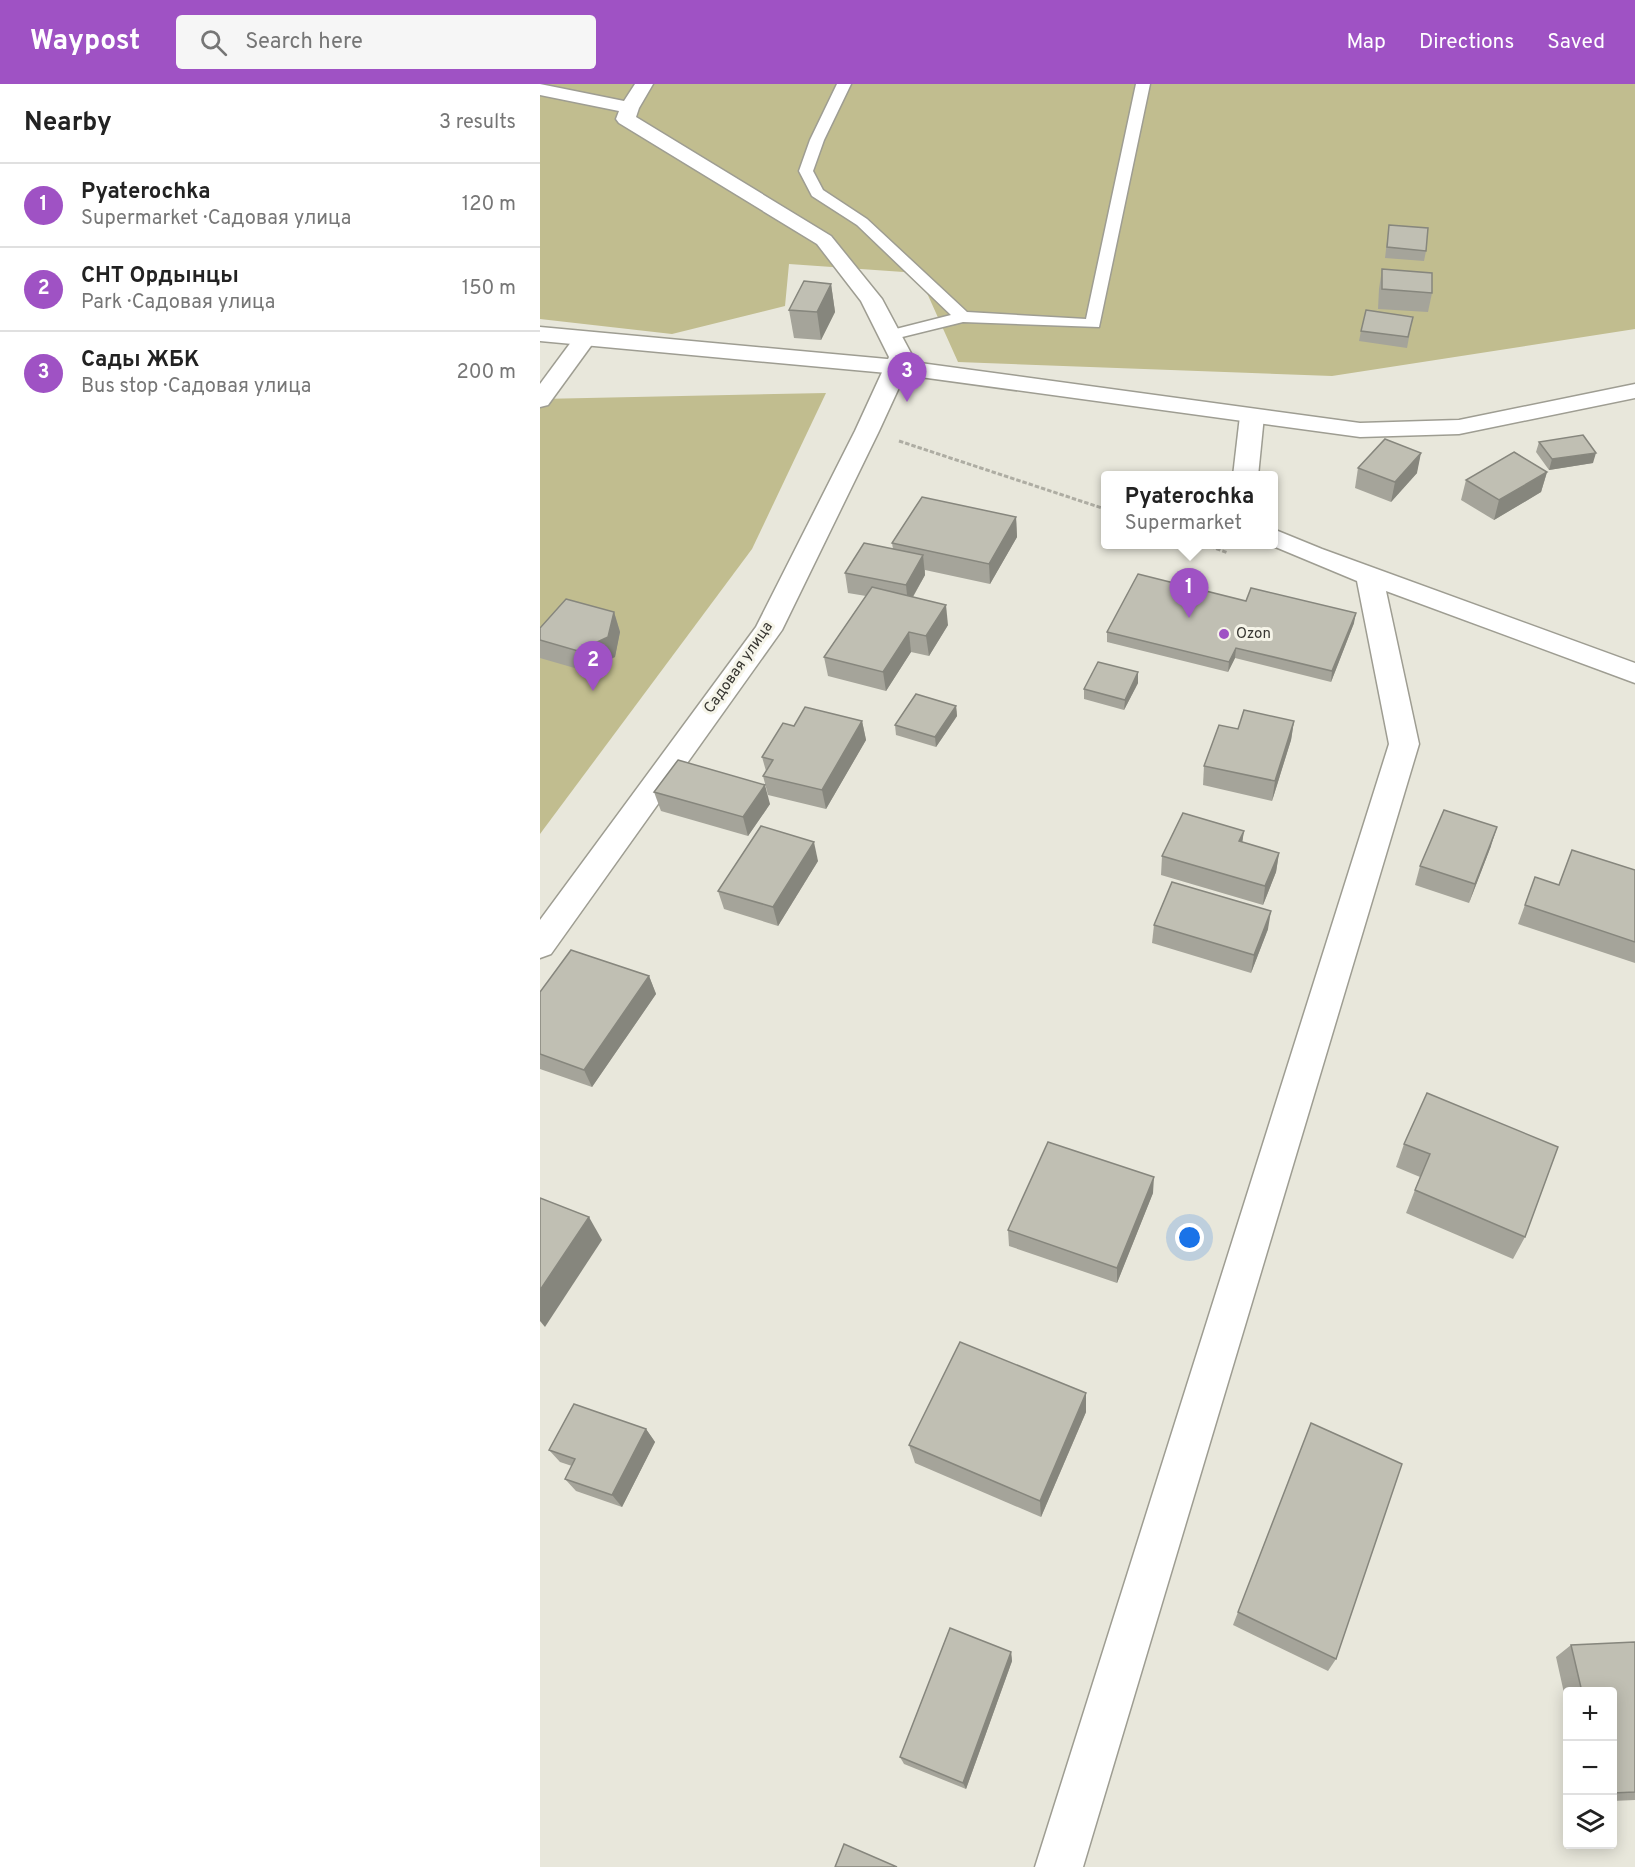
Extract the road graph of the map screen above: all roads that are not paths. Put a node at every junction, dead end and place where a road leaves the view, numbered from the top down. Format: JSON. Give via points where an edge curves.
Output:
{"nodes":[{"id":1,"x":644,"y":84,"type":"edge"},
{"id":2,"x":844,"y":84,"type":"edge"},
{"id":3,"x":1143,"y":84,"type":"edge"},
{"id":4,"x":540,"y":89,"type":"edge"},
{"id":5,"x":629,"y":108,"type":"junction"},
{"id":6,"x":963,"y":317,"type":"junction"},
{"id":7,"x":540,"y":334,"type":"edge"},
{"id":8,"x":890,"y":335,"type":"junction"},
{"id":9,"x":585,"y":339,"type":"junction"},
{"id":10,"x":898,"y":367,"type":"junction"},
{"id":11,"x":1635,"y":391,"type":"edge"},
{"id":12,"x":541,"y":398,"type":"edge"},
{"id":13,"x":1252,"y":416,"type":"junction"},
{"id":14,"x":1246,"y":471,"type":"edge"},
{"id":15,"x":1278,"y":539,"type":"edge"},
{"id":16,"x":1369,"y":574,"type":"junction"},
{"id":17,"x":1635,"y":673,"type":"edge"},
{"id":18,"x":540,"y":945,"type":"edge"},
{"id":19,"x":1059,"y":1867,"type":"edge"}],
"edges":[{"from":1,"to":5,"type":"street"},
{"from":2,"to":6,"type":"lane","via":[[806,171],[817,192],[862,222]]},
{"from":3,"to":6,"type":"lane","via":[[1093,324]]},
{"from":4,"to":5,"type":"street"},
{"from":5,"to":8,"type":"street","via":[[626,119],[824,240],[871,299]]},
{"from":6,"to":8,"type":"lane"},
{"from":7,"to":9,"type":"street"},
{"from":8,"to":10,"type":"street","via":[[901,357]]},
{"from":9,"to":10,"type":"street"},
{"from":9,"to":12,"type":"street"},
{"from":10,"to":13,"type":"street"},
{"from":10,"to":18,"type":"street","name":"Садовая улица","via":[[768,630]]},
{"from":11,"to":13,"type":"street","via":[[1459,427],[1360,430]]},
{"from":13,"to":14,"type":"street"},
{"from":15,"to":16,"type":"street"},
{"from":16,"to":17,"type":"street"},
{"from":16,"to":19,"type":"street","via":[[1404,744]]}]}
